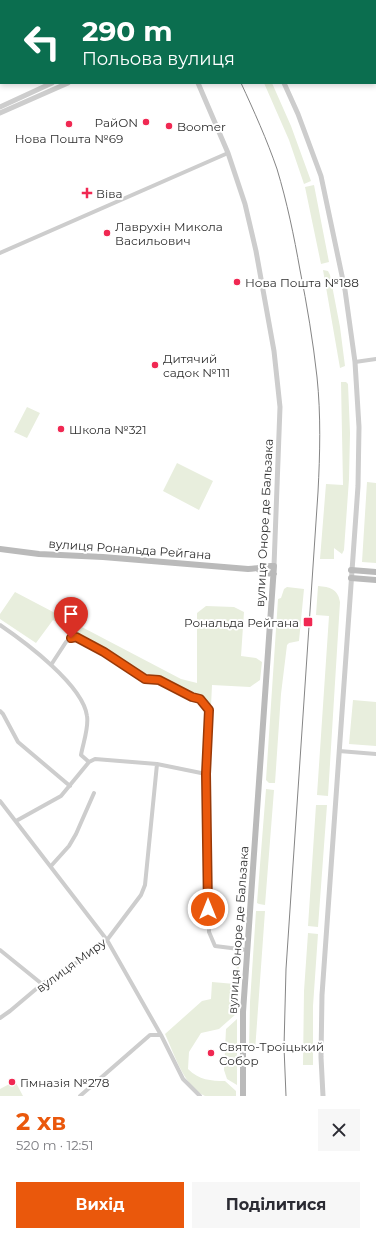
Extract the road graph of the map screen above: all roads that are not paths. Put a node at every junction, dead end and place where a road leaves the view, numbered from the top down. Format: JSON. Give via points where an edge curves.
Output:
{"nodes":[{"id":1,"x":50,"y":84,"type":"edge"},
{"id":2,"x":66,"y":84,"type":"edge"},
{"id":3,"x":198,"y":84,"type":"edge"},
{"id":4,"x":284,"y":84,"type":"edge"},
{"id":5,"x":0,"y":106,"type":"edge"},
{"id":6,"x":0,"y":114,"type":"edge"},
{"id":7,"x":228,"y":153,"type":"junction"},
{"id":8,"x":0,"y":253,"type":"edge"},
{"id":9,"x":376,"y":360,"type":"edge"},
{"id":10,"x":355,"y":362,"type":"junction"},
{"id":11,"x":0,"y":549,"type":"edge"},
{"id":12,"x":274,"y":566,"type":"junction"},
{"id":13,"x":258,"y":569,"type":"junction"},
{"id":14,"x":351,"y":570,"type":"junction"},
{"id":15,"x":376,"y":572,"type":"edge"},
{"id":16,"x":274,"y":574,"type":"junction"},
{"id":17,"x":351,"y":578,"type":"junction"},
{"id":18,"x":376,"y":580,"type":"edge"},
{"id":19,"x":0,"y":625,"type":"edge"},
{"id":20,"x":51,"y":665,"type":"junction"},
{"id":21,"x":0,"y":711,"type":"edge"},
{"id":22,"x":339,"y":751,"type":"junction"},
{"id":23,"x":376,"y":754,"type":"edge"},
{"id":24,"x":89,"y":762,"type":"junction"},
{"id":25,"x":157,"y":764,"type":"junction"},
{"id":26,"x":206,"y":774,"type":"junction"},
{"id":27,"x":70,"y":786,"type":"junction"},
{"id":28,"x":94,"y":793,"type":"dead end"},
{"id":29,"x":0,"y":801,"type":"edge"},
{"id":30,"x":16,"y":821,"type":"junction"},
{"id":31,"x":51,"y":866,"type":"junction"},
{"id":32,"x":107,"y":940,"type":"junction"},
{"id":33,"x":0,"y":950,"type":"edge"},
{"id":34,"x":247,"y":950,"type":"junction"},
{"id":35,"x":42,"y":984,"type":"junction"},
{"id":36,"x":0,"y":1018,"type":"edge"},
{"id":37,"x":161,"y":1035,"type":"junction"},
{"id":38,"x":194,"y":1092,"type":"junction"},
{"id":39,"x":80,"y":1096,"type":"edge"},
{"id":40,"x":191,"y":1096,"type":"edge"},
{"id":41,"x":200,"y":1096,"type":"edge"},
{"id":42,"x":243,"y":1096,"type":"edge"},
{"id":43,"x":324,"y":1096,"type":"edge"}],
"edges":[{"from":1,"to":5,"type":"street"},
{"from":2,"to":6,"type":"street"},
{"from":3,"to":7,"type":"street","name":"вулиця Оноре де Бальзака"},
{"from":4,"to":10,"type":"street","via":[[298,114],[324,189],[345,290]]},
{"from":7,"to":8,"type":"street"},
{"from":7,"to":12,"type":"street","name":"вулиця Оноре де Бальзака","via":[[245,204],[256,251],[279,397]]},
{"from":9,"to":10,"type":"street"},
{"from":10,"to":14,"type":"street","via":[[359,427],[358,486]]},
{"from":11,"to":13,"type":"main road","name":"вулиця Рональда Рейгана"},
{"from":12,"to":13,"type":"main road","name":"вулиця Рональда Рейгана"},
{"from":12,"to":16,"type":"main road","name":"вулиця Оноре де Бальзака"},
{"from":13,"to":16,"type":"main road","name":"вулиця Рональда Рейгана"},
{"from":14,"to":15,"type":"main road"},
{"from":14,"to":17,"type":"street"},
{"from":16,"to":34,"type":"main road","name":"вулиця Оноре де Бальзака"},
{"from":17,"to":18,"type":"main road"},
{"from":17,"to":22,"type":"street"},
{"from":19,"to":20,"type":"street"},
{"from":20,"to":24,"type":"street","via":[[78,696],[87,714],[81,755]]},
{"from":20,"to":26,"type":"street","via":[[66,642],[76,637],[145,679],[159,680],[200,699],[209,710]]},
{"from":21,"to":27,"type":"street","via":[[18,742]]},
{"from":22,"to":23,"type":"street"},
{"from":22,"to":43,"type":"street","via":[[322,995],[321,1057]]},
{"from":24,"to":25,"type":"street","via":[[95,759]]},
{"from":24,"to":27,"type":"street"},
{"from":25,"to":26,"type":"street"},
{"from":25,"to":32,"type":"street","name":"вулиця Миру","via":[[145,886]]},
{"from":26,"to":34,"type":"street","via":[[209,932],[215,946]]},
{"from":27,"to":30,"type":"street","via":[[52,802]]},
{"from":28,"to":31,"type":"street","via":[[69,846]]},
{"from":29,"to":30,"type":"street"},
{"from":30,"to":31,"type":"street"},
{"from":31,"to":32,"type":"street"},
{"from":32,"to":35,"type":"street","name":"вулиця Миру"},
{"from":32,"to":37,"type":"street"},
{"from":33,"to":35,"type":"street"},
{"from":34,"to":42,"type":"main road","name":"вулиця Оноре де Бальзака","via":[[243,1012]]},
{"from":35,"to":36,"type":"street","name":"вулиця Миру"},
{"from":37,"to":38,"type":"street","via":[[183,1079]]},
{"from":37,"to":39,"type":"street","via":[[150,1035]]},
{"from":38,"to":40,"type":"street"},
{"from":38,"to":41,"type":"street"}]}
